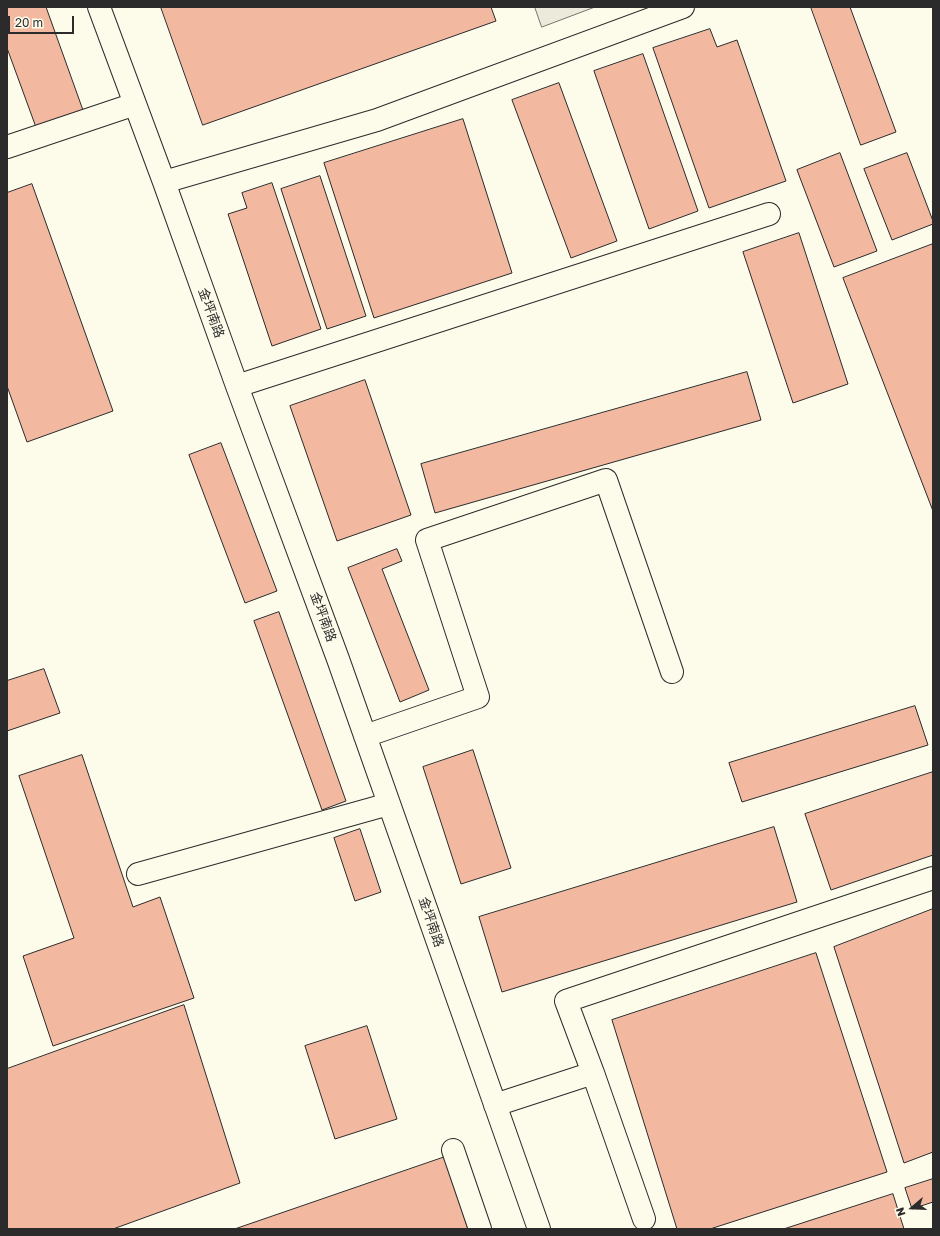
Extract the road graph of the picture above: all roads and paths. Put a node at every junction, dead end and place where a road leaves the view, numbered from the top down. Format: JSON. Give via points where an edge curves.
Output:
{"nodes":[{"id":1,"x":99,"y":7,"type":"edge"},
{"id":2,"x":683,"y":7,"type":"edge"},
{"id":3,"x":135,"y":104,"type":"junction"},
{"id":4,"x":7,"y":147,"type":"edge"},
{"id":5,"x":164,"y":182,"type":"junction"},
{"id":6,"x":769,"y":214,"type":"dead end"},
{"id":7,"x":237,"y":386,"type":"junction"},
{"id":8,"x":672,"y":672,"type":"dead end"},
{"id":9,"x":365,"y":736,"type":"junction"},
{"id":10,"x":389,"y":804,"type":"junction"},
{"id":11,"x":138,"y":874,"type":"dead end"},
{"id":12,"x":933,"y":878,"type":"edge"},
{"id":13,"x":593,"y":1073,"type":"junction"},
{"id":14,"x":495,"y":1105,"type":"junction"},
{"id":15,"x":454,"y":1150,"type":"dead end"},
{"id":16,"x":644,"y":1219,"type":"dead end"},
{"id":17,"x":480,"y":1229,"type":"edge"},
{"id":18,"x":539,"y":1229,"type":"edge"}],
"edges":[{"from":1,"to":3,"type":"street","name":"金坪南路"},
{"from":2,"to":5,"type":"street","via":[[378,120]]},
{"from":3,"to":4,"type":"street"},
{"from":3,"to":5,"type":"street","name":"金坪南路"},
{"from":5,"to":7,"type":"street","name":"金坪南路"},
{"from":6,"to":7,"type":"street"},
{"from":7,"to":9,"type":"street","name":"金坪南路"},
{"from":8,"to":9,"type":"street","via":[[606,480],[427,540],[478,697]]},
{"from":9,"to":10,"type":"street","name":"金坪南路"},
{"from":10,"to":11,"type":"street"},
{"from":10,"to":14,"type":"street","name":"金坪南路"},
{"from":12,"to":13,"type":"street","via":[[566,1001]]},
{"from":13,"to":14,"type":"street"},
{"from":13,"to":16,"type":"street"},
{"from":14,"to":18,"type":"street","name":"金坪南路"},
{"from":15,"to":17,"type":"street"}]}
